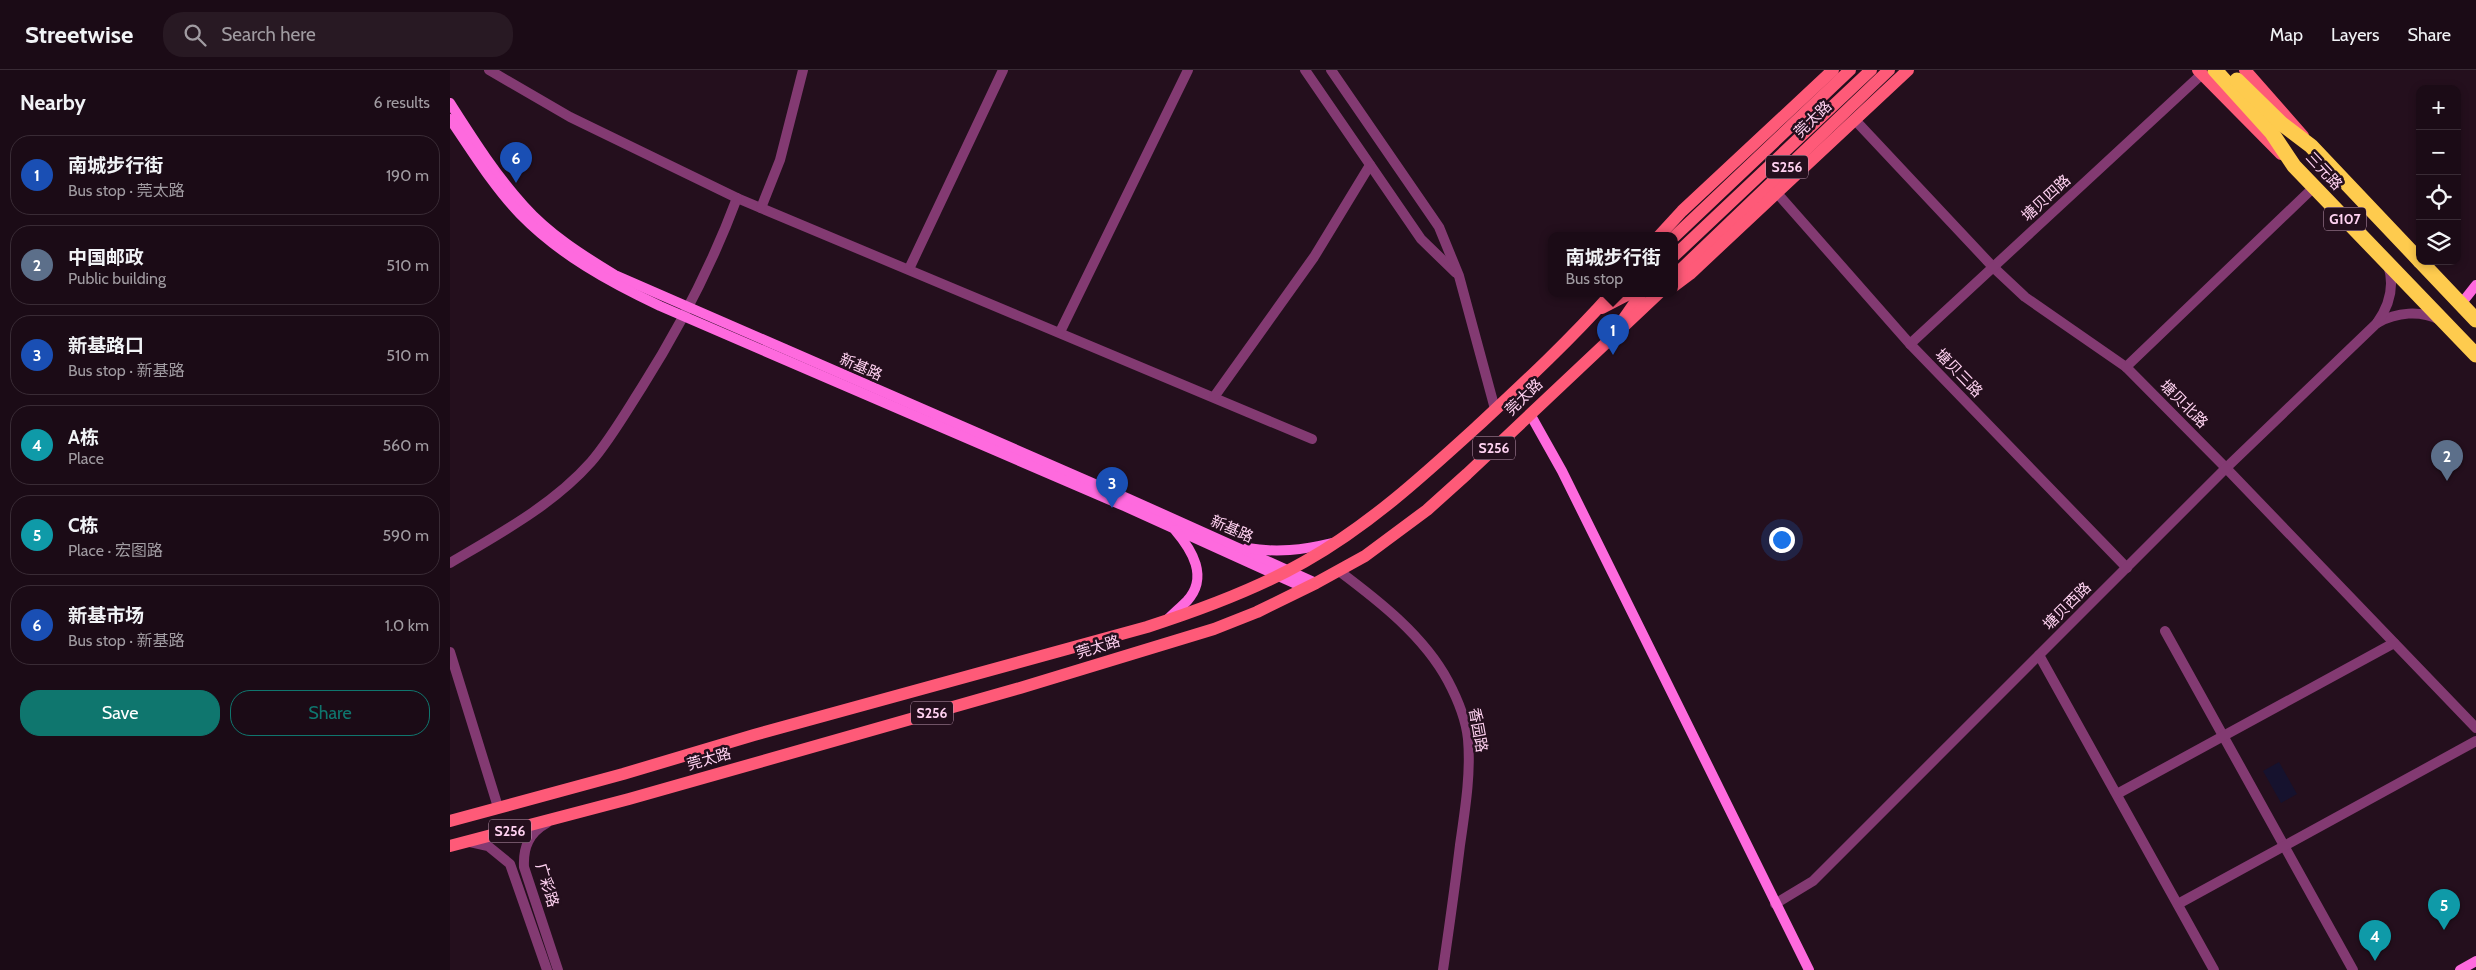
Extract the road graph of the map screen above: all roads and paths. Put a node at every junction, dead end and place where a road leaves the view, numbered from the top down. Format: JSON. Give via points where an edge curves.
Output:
{"nodes":[{"id":1,"x":489,"y":70,"type":"edge"},
{"id":2,"x":804,"y":70,"type":"edge"},
{"id":3,"x":1003,"y":70,"type":"edge"},
{"id":4,"x":1188,"y":70,"type":"edge"},
{"id":5,"x":1305,"y":70,"type":"edge"},
{"id":6,"x":1331,"y":70,"type":"edge"},
{"id":7,"x":1833,"y":70,"type":"edge"},
{"id":8,"x":1850,"y":70,"type":"edge"},
{"id":9,"x":1870,"y":70,"type":"edge"},
{"id":10,"x":1888,"y":70,"type":"edge"},
{"id":11,"x":1908,"y":70,"type":"edge"},
{"id":12,"x":2245,"y":70,"type":"edge"},
{"id":13,"x":2215,"y":72,"type":"edge"},
{"id":14,"x":450,"y":104,"type":"edge"},
{"id":15,"x":450,"y":119,"type":"edge"},
{"id":16,"x":1855,"y":120,"type":"junction"},
{"id":17,"x":2311,"y":146,"type":"junction"},
{"id":18,"x":1370,"y":165,"type":"junction"},
{"id":19,"x":2294,"y":166,"type":"junction"},
{"id":20,"x":2314,"y":187,"type":"junction"},
{"id":21,"x":1777,"y":193,"type":"junction"},
{"id":22,"x":737,"y":198,"type":"junction"},
{"id":23,"x":761,"y":208,"type":"junction"},
{"id":24,"x":1663,"y":232,"type":"edge"},
{"id":25,"x":1678,"y":233,"type":"edge"},
{"id":26,"x":1678,"y":252,"type":"edge"},
{"id":27,"x":2416,"y":257,"type":"edge"},
{"id":28,"x":2387,"y":263,"type":"junction"},
{"id":29,"x":2424,"y":265,"type":"edge"},
{"id":30,"x":1992,"y":267,"type":"junction"},
{"id":31,"x":908,"y":269,"type":"junction"},
{"id":32,"x":1678,"y":272,"type":"edge"},
{"id":33,"x":1459,"y":276,"type":"junction"},
{"id":34,"x":1678,"y":283,"type":"edge"},
{"id":35,"x":2476,"y":285,"type":"edge"},
{"id":36,"x":1608,"y":297,"type":"edge"},
{"id":37,"x":1623,"y":297,"type":"edge"},
{"id":38,"x":1639,"y":297,"type":"edge"},
{"id":39,"x":1655,"y":297,"type":"edge"},
{"id":40,"x":1659,"y":297,"type":"edge"},
{"id":41,"x":2461,"y":304,"type":"junction"},
{"id":42,"x":1646,"y":306,"type":"junction"},
{"id":43,"x":1596,"y":311,"type":"junction"},
{"id":44,"x":686,"y":312,"type":"junction"},
{"id":45,"x":2476,"y":320,"type":"edge"},
{"id":46,"x":2444,"y":321,"type":"junction"},
{"id":47,"x":2377,"y":323,"type":"junction"},
{"id":48,"x":1060,"y":332,"type":"junction"},
{"id":49,"x":1615,"y":333,"type":"junction"},
{"id":50,"x":1910,"y":344,"type":"junction"},
{"id":51,"x":2476,"y":355,"type":"edge"},
{"id":52,"x":2126,"y":367,"type":"junction"},
{"id":53,"x":1214,"y":397,"type":"junction"},
{"id":54,"x":1495,"y":409,"type":"junction"},
{"id":55,"x":1530,"y":414,"type":"junction"},
{"id":56,"x":1312,"y":439,"type":"dead end"},
{"id":57,"x":2226,"y":468,"type":"junction"},
{"id":58,"x":1172,"y":528,"type":"junction"},
{"id":59,"x":1334,"y":542,"type":"junction"},
{"id":60,"x":1232,"y":545,"type":"junction"},
{"id":61,"x":450,"y":563,"type":"edge"},
{"id":62,"x":2127,"y":568,"type":"junction"},
{"id":63,"x":1339,"y":570,"type":"junction"},
{"id":64,"x":1282,"y":573,"type":"junction"},
{"id":65,"x":1310,"y":586,"type":"junction"},
{"id":66,"x":1167,"y":621,"type":"junction"},
{"id":67,"x":2165,"y":631,"type":"dead end"},
{"id":68,"x":2394,"y":643,"type":"junction"},
{"id":69,"x":450,"y":652,"type":"edge"},
{"id":70,"x":2039,"y":655,"type":"junction"},
{"id":71,"x":2476,"y":728,"type":"edge"},
{"id":72,"x":2223,"y":736,"type":"junction"},
{"id":73,"x":2476,"y":741,"type":"edge"},
{"id":74,"x":2117,"y":794,"type":"junction"},
{"id":75,"x":498,"y":807,"type":"junction"},
{"id":76,"x":552,"y":820,"type":"junction"},
{"id":77,"x":450,"y":821,"type":"edge"},
{"id":78,"x":467,"y":842,"type":"junction"},
{"id":79,"x":450,"y":846,"type":"edge"},
{"id":80,"x":2284,"y":846,"type":"junction"},
{"id":81,"x":1775,"y":904,"type":"junction"},
{"id":82,"x":2178,"y":904,"type":"junction"},
{"id":83,"x":2476,"y":961,"type":"edge"},
{"id":84,"x":547,"y":970,"type":"edge"},
{"id":85,"x":558,"y":970,"type":"edge"},
{"id":86,"x":1444,"y":970,"type":"edge"},
{"id":87,"x":1809,"y":970,"type":"edge"},
{"id":88,"x":2214,"y":970,"type":"edge"},
{"id":89,"x":2353,"y":970,"type":"edge"},
{"id":90,"x":2460,"y":970,"type":"edge"}],
"edges":[{"from":1,"to":22,"type":"street","via":[[570,117]]},
{"from":2,"to":23,"type":"street","via":[[780,160]]},
{"from":3,"to":31,"type":"street"},
{"from":4,"to":48,"type":"street"},
{"from":5,"to":18,"type":"street"},
{"from":6,"to":33,"type":"street","via":[[1439,227]]},
{"from":7,"to":24,"type":"main road"},
{"from":8,"to":25,"type":"main road","name":"莞太路"},
{"from":9,"to":26,"type":"main road"},
{"from":10,"to":32,"type":"main road","name":"莞太路","number":"S256"},
{"from":11,"to":16,"type":"main road"},
{"from":12,"to":17,"type":"main road"},
{"from":13,"to":17,"type":"highway","name":"三元路","number":"G107"},
{"from":13,"to":19,"type":"main road"},
{"from":13,"to":19,"type":"highway","name":"三元路","number":"G107","via":[[2272,133]]},
{"from":13,"to":30,"type":"street","name":"塘贝四路"},
{"from":14,"to":44,"type":"street","name":"新基路","via":[[508,187],[525,208],[553,233],[615,275]]},
{"from":15,"to":44,"type":"street","name":"新基路","via":[[502,192],[548,240],[612,283]]},
{"from":16,"to":21,"type":"main road"},
{"from":16,"to":30,"type":"street","name":"塘贝北路"},
{"from":17,"to":27,"type":"highway","name":"三元路","number":"G107"},
{"from":18,"to":33,"type":"street","via":[[1421,239]]},
{"from":18,"to":53,"type":"street","via":[[1314,257]]},
{"from":19,"to":20,"type":"highway","name":"三元路","number":"G107"},
{"from":20,"to":28,"type":"highway","name":"三元路","number":"G107"},
{"from":20,"to":52,"type":"street"},
{"from":21,"to":34,"type":"main road"},
{"from":21,"to":50,"type":"street","name":"塘贝三路"},
{"from":22,"to":23,"type":"street"},
{"from":22,"to":44,"type":"street","via":[[721,241]]},
{"from":23,"to":31,"type":"street"},
{"from":28,"to":46,"type":"highway","name":"三元路","number":"G107"},
{"from":28,"to":47,"type":"street","via":[[2391,278],[2390,295]]},
{"from":29,"to":41,"type":"highway","name":"三元路","number":"G107"},
{"from":30,"to":50,"type":"street","name":"塘贝四路"},
{"from":30,"to":52,"type":"street","name":"塘贝北路","via":[[2025,297]]},
{"from":31,"to":48,"type":"street"},
{"from":33,"to":54,"type":"street"},
{"from":35,"to":41,"type":"street"},
{"from":36,"to":43,"type":"main road","name":"莞太路","number":"S256"},
{"from":37,"to":43,"type":"main road"},
{"from":38,"to":49,"type":"main road"},
{"from":39,"to":42,"type":"main road","name":"莞太路","number":"S256"},
{"from":40,"to":42,"type":"main road"},
{"from":41,"to":45,"type":"highway","name":"三元路","number":"G107"},
{"from":42,"to":49,"type":"main road","name":"莞太路","number":"S256"},
{"from":43,"to":54,"type":"main road","name":"莞太路","number":"S256"},
{"from":44,"to":58,"type":"street","name":"新基路"},
{"from":44,"to":60,"type":"street","name":"新基路"},
{"from":44,"to":61,"type":"street","via":[[626,414],[591,462],[550,500]]},
{"from":46,"to":47,"type":"street","via":[[2412,313]]},
{"from":46,"to":51,"type":"highway","name":"三元路","number":"G107"},
{"from":47,"to":57,"type":"street","name":"塘贝西路"},
{"from":48,"to":53,"type":"street"},
{"from":49,"to":55,"type":"main road","name":"莞太路","number":"S256"},
{"from":50,"to":62,"type":"street","name":"塘贝三路"},
{"from":52,"to":57,"type":"street","name":"塘贝北路"},
{"from":53,"to":56,"type":"street"},
{"from":54,"to":59,"type":"main road","name":"莞太路","number":"S256","via":[[1413,485]]},
{"from":55,"to":63,"type":"main road","name":"莞太路","number":"S256","via":[[1427,510],[1365,556]]},
{"from":55,"to":81,"type":"street","via":[[1562,471]]},
{"from":57,"to":62,"type":"street","name":"塘贝西路"},
{"from":57,"to":68,"type":"street","name":"塘贝北路"},
{"from":58,"to":64,"type":"street","name":"新基路"},
{"from":58,"to":66,"type":"street","via":[[1191,551],[1198,573],[1196,587],[1188,600]]},
{"from":59,"to":60,"type":"street","via":[[1271,552]]},
{"from":59,"to":64,"type":"main road","name":"莞太路","number":"S256"},
{"from":60,"to":64,"type":"street","name":"新基路"},
{"from":62,"to":70,"type":"street","name":"塘贝西路"},
{"from":63,"to":65,"type":"main road","name":"莞太路","number":"S256"},
{"from":63,"to":86,"type":"street","name":"香园路","via":[[1411,632],[1430,654],[1448,681],[1467,737],[1469,759],[1465,807]]},
{"from":64,"to":65,"type":"street","name":"新基路"},
{"from":64,"to":66,"type":"main road","name":"莞太路","number":"S256"},
{"from":65,"to":76,"type":"main road","name":"莞太路","number":"S256","via":[[1257,612],[1205,632],[1020,688]]},
{"from":66,"to":75,"type":"main road","name":"莞太路","number":"S256"},
{"from":67,"to":72,"type":"street"},
{"from":68,"to":71,"type":"street","name":"塘贝北路"},
{"from":68,"to":72,"type":"street"},
{"from":69,"to":75,"type":"street"},
{"from":70,"to":74,"type":"street"},
{"from":70,"to":81,"type":"street","name":"塘贝西路","via":[[1813,881]]},
{"from":72,"to":74,"type":"street"},
{"from":72,"to":80,"type":"street"},
{"from":73,"to":80,"type":"street"},
{"from":74,"to":82,"type":"street"},
{"from":75,"to":77,"type":"main road","name":"莞太路","number":"S256"},
{"from":76,"to":78,"type":"main road","name":"莞太路","number":"S256"},
{"from":76,"to":85,"type":"street","name":"广彩路","via":[[530,836],[524,867]]},
{"from":78,"to":79,"type":"main road","name":"莞太路","number":"S256"},
{"from":78,"to":84,"type":"street","name":"广彩路","via":[[488,846],[510,864]]},
{"from":80,"to":82,"type":"street"},
{"from":80,"to":89,"type":"street"},
{"from":81,"to":87,"type":"street"},
{"from":82,"to":88,"type":"street"},
{"from":83,"to":90,"type":"street"}]}
